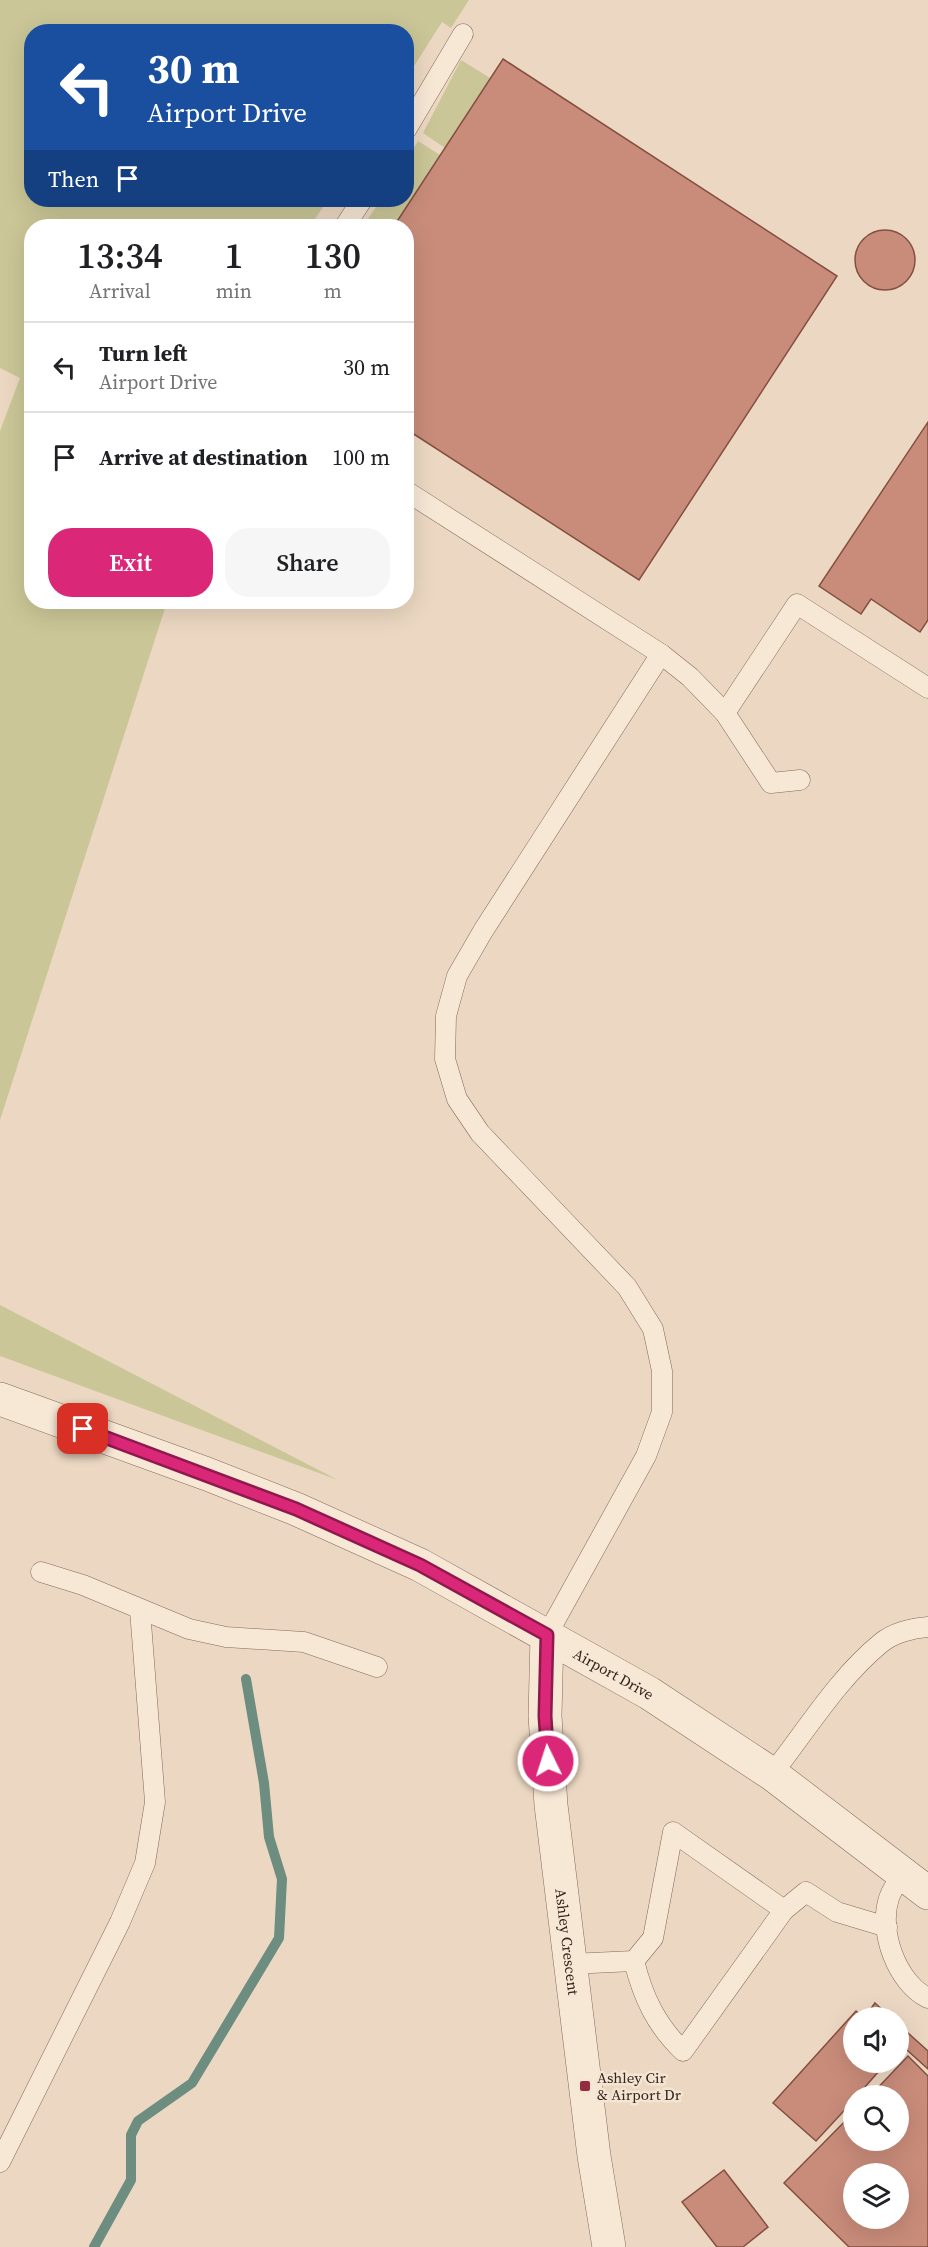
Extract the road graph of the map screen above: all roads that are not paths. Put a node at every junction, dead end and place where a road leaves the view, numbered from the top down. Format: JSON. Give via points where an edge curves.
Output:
{"nodes":[{"id":1,"x":463,"y":34,"type":"dead end"},
{"id":2,"x":414,"y":117,"type":"edge"},
{"id":3,"x":414,"y":496,"type":"edge"},
{"id":4,"x":661,"y":654,"type":"junction"},
{"id":5,"x":928,"y":688,"type":"edge"},
{"id":6,"x":725,"y":713,"type":"junction"},
{"id":7,"x":800,"y":780,"type":"dead end"},
{"id":8,"x":0,"y":1399,"type":"edge"},
{"id":9,"x":41,"y":1572,"type":"dead end"},
{"id":10,"x":140,"y":1610,"type":"junction"},
{"id":11,"x":928,"y":1627,"type":"edge"},
{"id":12,"x":547,"y":1635,"type":"junction"},
{"id":13,"x":377,"y":1667,"type":"dead end"},
{"id":14,"x":772,"y":1774,"type":"junction"},
{"id":15,"x":916,"y":1884,"type":"edge"},
{"id":16,"x":784,"y":1910,"type":"junction"},
{"id":17,"x":887,"y":1927,"type":"junction"},
{"id":18,"x":634,"y":1961,"type":"junction"},
{"id":19,"x":570,"y":1964,"type":"junction"},
{"id":20,"x":928,"y":1998,"type":"edge"},
{"id":21,"x":0,"y":2162,"type":"edge"},
{"id":22,"x":609,"y":2247,"type":"edge"}],
"edges":[{"from":1,"to":2,"type":"lane"},
{"from":3,"to":4,"type":"lane"},
{"from":4,"to":6,"type":"lane"},
{"from":4,"to":12,"type":"lane","via":[[483,931],[457,976],[446,1016],[445,1059],[457,1099],[480,1133],[627,1287],[653,1329],[662,1371],[662,1412],[646,1456]]},
{"from":5,"to":6,"type":"lane","via":[[797,604]]},
{"from":6,"to":7,"type":"lane","via":[[771,783]]},
{"from":8,"to":12,"type":"street","name":"Airport Drive","via":[[296,1509],[420,1565]]},
{"from":9,"to":10,"type":"lane"},
{"from":10,"to":13,"type":"lane","via":[[189,1629],[226,1637],[304,1642]]},
{"from":10,"to":21,"type":"lane","via":[[155,1802],[145,1863],[120,1922]]},
{"from":11,"to":14,"type":"lane","via":[[911,1629],[882,1642],[844,1681]]},
{"from":12,"to":14,"type":"street","name":"Airport Drive","via":[[649,1693]]},
{"from":12,"to":19,"type":"street","name":"Ashley Crescent","via":[[545,1716],[551,1805]]},
{"from":14,"to":15,"type":"street","name":"Airport Drive"},
{"from":15,"to":17,"type":"lane","via":[[890,1895]]},
{"from":16,"to":17,"type":"lane","via":[[806,1892],[837,1912]]},
{"from":16,"to":18,"type":"lane","via":[[673,1832],[653,1938]]},
{"from":16,"to":18,"type":"lane","via":[[682,2051],[650,2010]]},
{"from":17,"to":20,"type":"lane","via":[[903,1974],[911,1987]]},
{"from":18,"to":19,"type":"lane"},
{"from":19,"to":22,"type":"street","name":"Ashley Crescent"}]}
